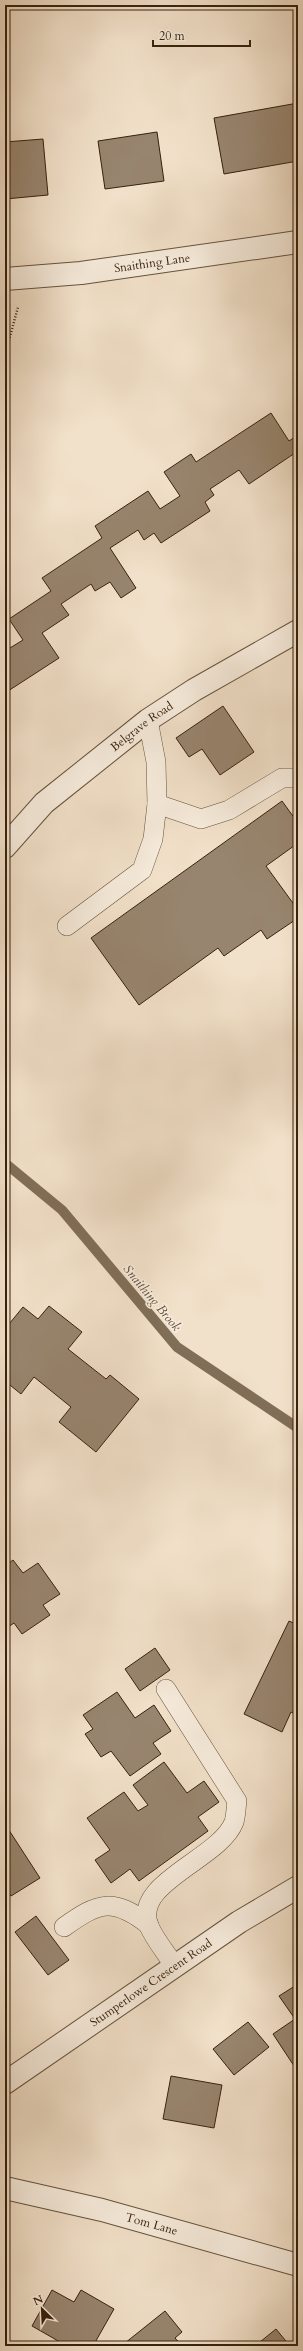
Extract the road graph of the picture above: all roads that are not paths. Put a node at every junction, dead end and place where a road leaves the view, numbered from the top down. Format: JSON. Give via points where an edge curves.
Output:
{"nodes":[{"id":1,"x":298,"y":242,"type":"edge"},
{"id":2,"x":5,"y":279,"type":"edge"},
{"id":3,"x":298,"y":631,"type":"edge"},
{"id":4,"x":148,"y":720,"type":"junction"},
{"id":5,"x":298,"y":778,"type":"edge"},
{"id":6,"x":157,"y":804,"type":"junction"},
{"id":7,"x":6,"y":843,"type":"edge"},
{"id":8,"x":67,"y":926,"type":"dead end"},
{"id":9,"x":166,"y":1689,"type":"dead end"},
{"id":10,"x":298,"y":1887,"type":"edge"},
{"id":11,"x":149,"y":1925,"type":"junction"},
{"id":12,"x":64,"y":1927,"type":"dead end"},
{"id":13,"x":175,"y":1967,"type":"junction"},
{"id":14,"x":5,"y":2083,"type":"edge"},
{"id":15,"x":5,"y":2188,"type":"edge"},
{"id":16,"x":298,"y":2265,"type":"edge"}],
"edges":[{"from":1,"to":2,"type":"street","name":"Snaithing Lane","via":[[81,273]]},
{"from":3,"to":4,"type":"street","name":"Belgrave Road","via":[[194,690]]},
{"from":4,"to":6,"type":"lane","via":[[156,762]]},
{"from":4,"to":7,"type":"street","name":"Belgrave Road","via":[[44,803]]},
{"from":5,"to":6,"type":"lane","via":[[282,778],[229,810],[201,819]]},
{"from":6,"to":8,"type":"lane","via":[[153,839],[142,870]]},
{"from":9,"to":11,"type":"lane","via":[[237,1801],[234,1822],[219,1843],[155,1891],[146,1906]]},
{"from":10,"to":13,"type":"street","name":"Stumperlowe Crescent Road","via":[[239,1922]]},
{"from":11,"to":12,"type":"lane","via":[[131,1911],[111,1906],[88,1909]]},
{"from":11,"to":13,"type":"lane"},
{"from":13,"to":14,"type":"street","name":"Stumperlowe Crescent Road"},
{"from":15,"to":16,"type":"street","name":"Tom Lane","via":[[102,2210]]}]}
